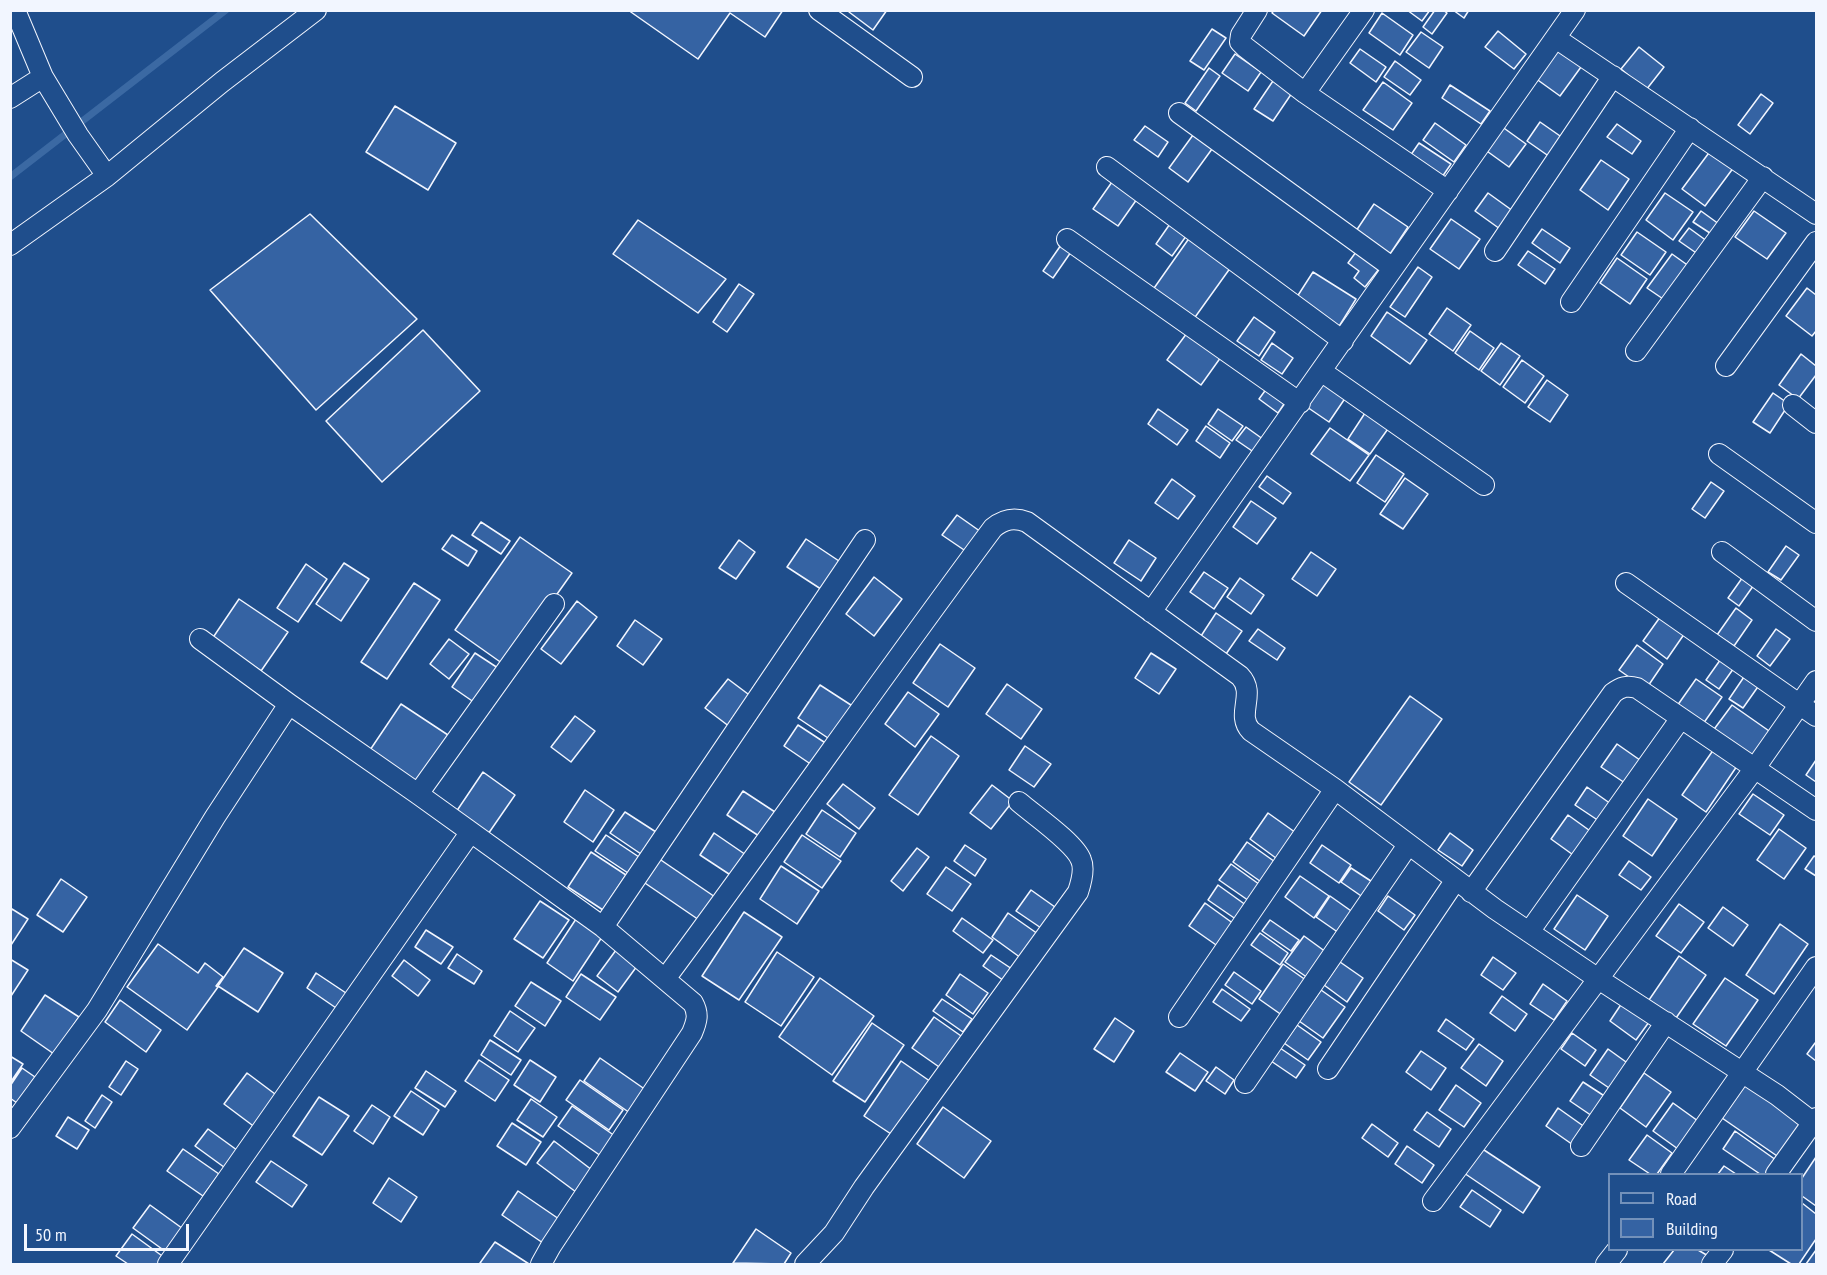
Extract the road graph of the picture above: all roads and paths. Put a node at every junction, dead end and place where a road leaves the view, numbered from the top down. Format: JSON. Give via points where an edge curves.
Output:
{"nodes":[{"id":1,"x":15,"y":10,"type":"edge"},
{"id":2,"x":316,"y":10,"type":"edge"},
{"id":3,"x":819,"y":10,"type":"edge"},
{"id":4,"x":1257,"y":10,"type":"edge"},
{"id":5,"x":1364,"y":10,"type":"edge"},
{"id":6,"x":1575,"y":10,"type":"edge"},
{"id":7,"x":1557,"y":39,"type":"junction"},
{"id":8,"x":1612,"y":76,"type":"junction"},
{"id":9,"x":43,"y":77,"type":"junction"},
{"id":10,"x":912,"y":77,"type":"dead end"},
{"id":11,"x":1305,"y":93,"type":"junction"},
{"id":12,"x":10,"y":98,"type":"edge"},
{"id":13,"x":1179,"y":113,"type":"dead end"},
{"id":14,"x":1690,"y":128,"type":"junction"},
{"id":15,"x":1107,"y":167,"type":"dead end"},
{"id":16,"x":108,"y":176,"type":"junction"},
{"id":17,"x":1763,"y":177,"type":"junction"},
{"id":18,"x":1448,"y":191,"type":"junction"},
{"id":19,"x":1816,"y":214,"type":"edge"},
{"id":20,"x":1067,"y":239,"type":"dead end"},
{"id":21,"x":1816,"y":242,"type":"edge"},
{"id":22,"x":10,"y":246,"type":"edge"},
{"id":23,"x":1495,"y":251,"type":"dead end"},
{"id":24,"x":1393,"y":268,"type":"junction"},
{"id":25,"x":1571,"y":302,"type":"dead end"},
{"id":26,"x":1343,"y":341,"type":"junction"},
{"id":27,"x":1636,"y":351,"type":"dead end"},
{"id":28,"x":1726,"y":366,"type":"dead end"},
{"id":29,"x":1322,"y":371,"type":"junction"},
{"id":30,"x":1300,"y":403,"type":"junction"},
{"id":31,"x":1793,"y":405,"type":"dead end"},
{"id":32,"x":1816,"y":423,"type":"edge"},
{"id":33,"x":1719,"y":454,"type":"dead end"},
{"id":34,"x":1484,"y":485,"type":"dead end"},
{"id":35,"x":1816,"y":523,"type":"edge"},
{"id":36,"x":865,"y":540,"type":"dead end"},
{"id":37,"x":1722,"y":552,"type":"dead end"},
{"id":38,"x":1626,"y":583,"type":"dead end"},
{"id":39,"x":554,"y":604,"type":"dead end"},
{"id":40,"x":1151,"y":612,"type":"junction"},
{"id":41,"x":1816,"y":621,"type":"edge"},
{"id":42,"x":200,"y":639,"type":"dead end"},
{"id":43,"x":1816,"y":681,"type":"edge"},
{"id":44,"x":289,"y":705,"type":"junction"},
{"id":45,"x":1808,"y":710,"type":"edge"},
{"id":46,"x":1681,"y":718,"type":"junction"},
{"id":47,"x":1755,"y":768,"type":"junction"},
{"id":48,"x":1335,"y":789,"type":"junction"},
{"id":49,"x":418,"y":794,"type":"junction"},
{"id":50,"x":1019,"y":802,"type":"dead end"},
{"id":51,"x":1816,"y":810,"type":"edge"},
{"id":52,"x":470,"y":833,"type":"junction"},
{"id":53,"x":1408,"y":845,"type":"junction"},
{"id":54,"x":1463,"y":887,"type":"junction"},
{"id":55,"x":603,"y":927,"type":"junction"},
{"id":56,"x":1529,"y":932,"type":"junction"},
{"id":57,"x":1816,"y":967,"type":"edge"},
{"id":58,"x":1597,"y":978,"type":"junction"},
{"id":59,"x":665,"y":979,"type":"junction"},
{"id":60,"x":1179,"y":1017,"type":"dead end"},
{"id":61,"x":1666,"y":1022,"type":"junction"},
{"id":62,"x":1328,"y":1069,"type":"dead end"},
{"id":63,"x":1743,"y":1073,"type":"junction"},
{"id":64,"x":1245,"y":1083,"type":"dead end"},
{"id":65,"x":1815,"y":1122,"type":"edge"},
{"id":66,"x":10,"y":1128,"type":"edge"},
{"id":67,"x":1581,"y":1146,"type":"dead end"},
{"id":68,"x":1672,"y":1173,"type":"edge"},
{"id":69,"x":1777,"y":1173,"type":"edge"},
{"id":70,"x":1433,"y":1201,"type":"dead end"},
{"id":71,"x":1616,"y":1251,"type":"edge"},
{"id":72,"x":1722,"y":1251,"type":"edge"},
{"id":73,"x":168,"y":1264,"type":"edge"},
{"id":74,"x":541,"y":1264,"type":"edge"},
{"id":75,"x":806,"y":1264,"type":"edge"},
{"id":76,"x":1606,"y":1264,"type":"edge"},
{"id":77,"x":1712,"y":1264,"type":"edge"}],
"edges":[{"from":1,"to":9,"type":"street"},
{"from":2,"to":16,"type":"street"},
{"from":3,"to":10,"type":"street"},
{"from":4,"to":11,"type":"street","via":[[1240,42]]},
{"from":5,"to":11,"type":"street"},
{"from":6,"to":7,"type":"street"},
{"from":7,"to":8,"type":"street"},
{"from":7,"to":18,"type":"street"},
{"from":8,"to":14,"type":"street"},
{"from":8,"to":23,"type":"street"},
{"from":9,"to":12,"type":"street"},
{"from":9,"to":16,"type":"street"},
{"from":11,"to":18,"type":"street"},
{"from":13,"to":24,"type":"street"},
{"from":14,"to":17,"type":"street"},
{"from":14,"to":25,"type":"street"},
{"from":15,"to":26,"type":"street"},
{"from":16,"to":22,"type":"street"},
{"from":17,"to":19,"type":"street"},
{"from":17,"to":27,"type":"street"},
{"from":18,"to":24,"type":"street"},
{"from":20,"to":30,"type":"street"},
{"from":21,"to":28,"type":"street"},
{"from":24,"to":26,"type":"street"},
{"from":26,"to":29,"type":"street"},
{"from":29,"to":30,"type":"street"},
{"from":29,"to":34,"type":"street"},
{"from":30,"to":40,"type":"street"},
{"from":31,"to":32,"type":"street"},
{"from":33,"to":35,"type":"street"},
{"from":36,"to":55,"type":"street"},
{"from":37,"to":41,"type":"street"},
{"from":38,"to":45,"type":"street"},
{"from":39,"to":49,"type":"street"},
{"from":40,"to":48,"type":"street","via":[[1246,682],[1244,718],[1251,731]]},
{"from":40,"to":59,"type":"street","via":[[1027,522],[1001,521],[881,679]]},
{"from":42,"to":44,"type":"street"},
{"from":43,"to":45,"type":"street"},
{"from":44,"to":49,"type":"street"},
{"from":44,"to":66,"type":"street","via":[[97,1010]]},
{"from":45,"to":47,"type":"street"},
{"from":46,"to":47,"type":"street"},
{"from":46,"to":54,"type":"street","via":[[1637,688],[1620,688],[1613,693]]},
{"from":46,"to":56,"type":"street"},
{"from":47,"to":51,"type":"street"},
{"from":47,"to":58,"type":"street"},
{"from":48,"to":53,"type":"street"},
{"from":48,"to":60,"type":"street"},
{"from":49,"to":52,"type":"street"},
{"from":50,"to":75,"type":"street","via":[[1076,851],[1082,861],[1078,892],[834,1233]]},
{"from":52,"to":55,"type":"street"},
{"from":52,"to":73,"type":"street"},
{"from":53,"to":54,"type":"street"},
{"from":53,"to":64,"type":"street"},
{"from":54,"to":56,"type":"street"},
{"from":54,"to":62,"type":"street"},
{"from":55,"to":59,"type":"street"},
{"from":56,"to":58,"type":"street"},
{"from":57,"to":63,"type":"street"},
{"from":58,"to":61,"type":"street"},
{"from":58,"to":70,"type":"street"},
{"from":59,"to":74,"type":"street","via":[[698,1012],[692,1033]]},
{"from":61,"to":63,"type":"street"},
{"from":61,"to":67,"type":"street"},
{"from":63,"to":65,"type":"street"},
{"from":63,"to":68,"type":"street"},
{"from":65,"to":69,"type":"street"},
{"from":71,"to":76,"type":"street"},
{"from":72,"to":77,"type":"street"}]}
